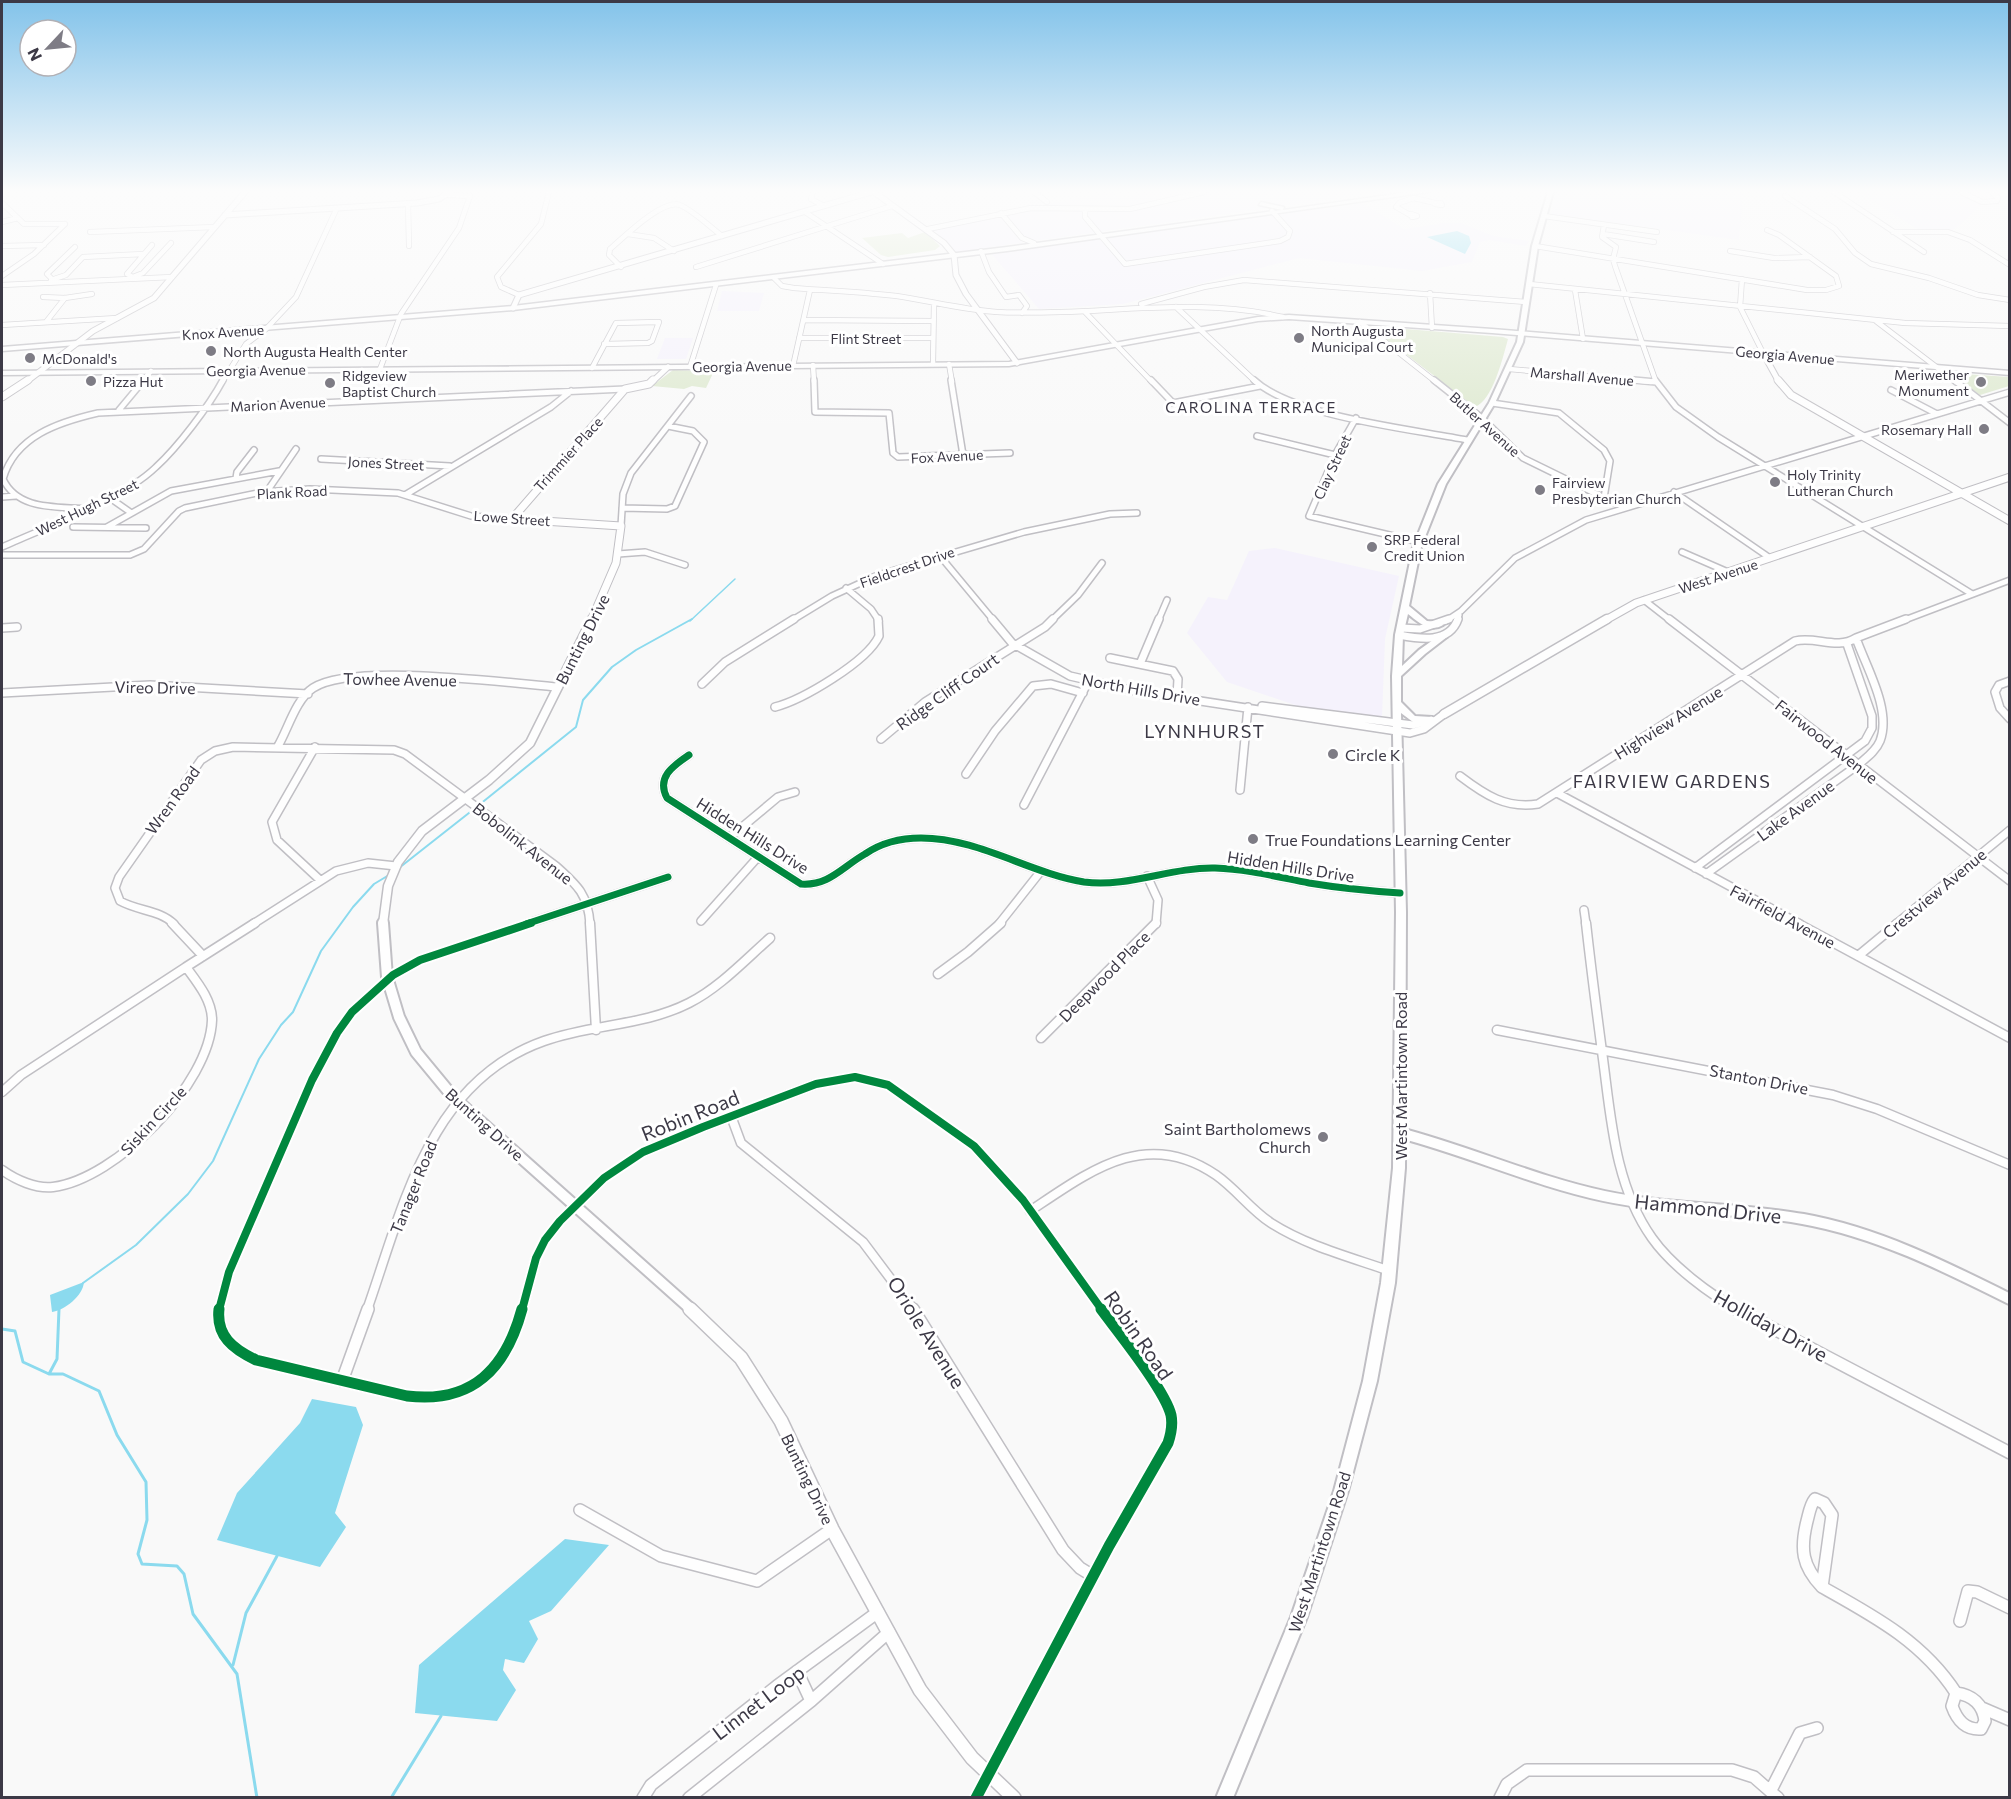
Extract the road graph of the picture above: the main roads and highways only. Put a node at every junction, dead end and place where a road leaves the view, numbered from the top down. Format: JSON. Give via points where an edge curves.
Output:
{"nodes":[{"id":1,"x":790,"y":276,"type":"edge"},
{"id":2,"x":1530,"y":276,"type":"edge"},
{"id":3,"x":1518,"y":334,"type":"junction"},
{"id":4,"x":2,"y":348,"type":"edge"},
{"id":5,"x":2,"y":373,"type":"edge"},
{"id":6,"x":2010,"y":373,"type":"edge"},
{"id":7,"x":1405,"y":607,"type":"junction"},
{"id":8,"x":1440,"y":625,"type":"road end"},
{"id":9,"x":1443,"y":636,"type":"road end"},
{"id":10,"x":1396,"y":676,"type":"junction"},
{"id":11,"x":1396,"y":703,"type":"junction"},
{"id":12,"x":1432,"y":720,"type":"road end"},
{"id":13,"x":1224,"y":1797,"type":"edge"}],
"edges":[{"from":1,"to":4,"type":"main road","name":"Knox Avenue","via":[[513,308]]},
{"from":2,"to":3,"type":"main road"},
{"from":3,"to":5,"type":"main road","name":"Georgia Avenue","via":[[1283,317],[1017,363]]},
{"from":3,"to":6,"type":"main road","name":"Georgia Avenue"},
{"from":3,"to":7,"type":"main road","name":"West Martintown Road","via":[[1509,369],[1492,403],[1442,484],[1419,542]]},
{"from":7,"to":8,"type":"main road","via":[[1425,624]]},
{"from":7,"to":10,"type":"main road","name":"West Martintown Road"},
{"from":9,"to":10,"type":"main road"},
{"from":10,"to":11,"type":"main road","name":"West Martintown Road"},
{"from":11,"to":12,"type":"main road","via":[[1413,719]]},
{"from":11,"to":13,"type":"main road","name":"West Martintown Road","via":[[1400,1134],[1390,1271],[1370,1381],[1338,1501],[1295,1628]]}]}
